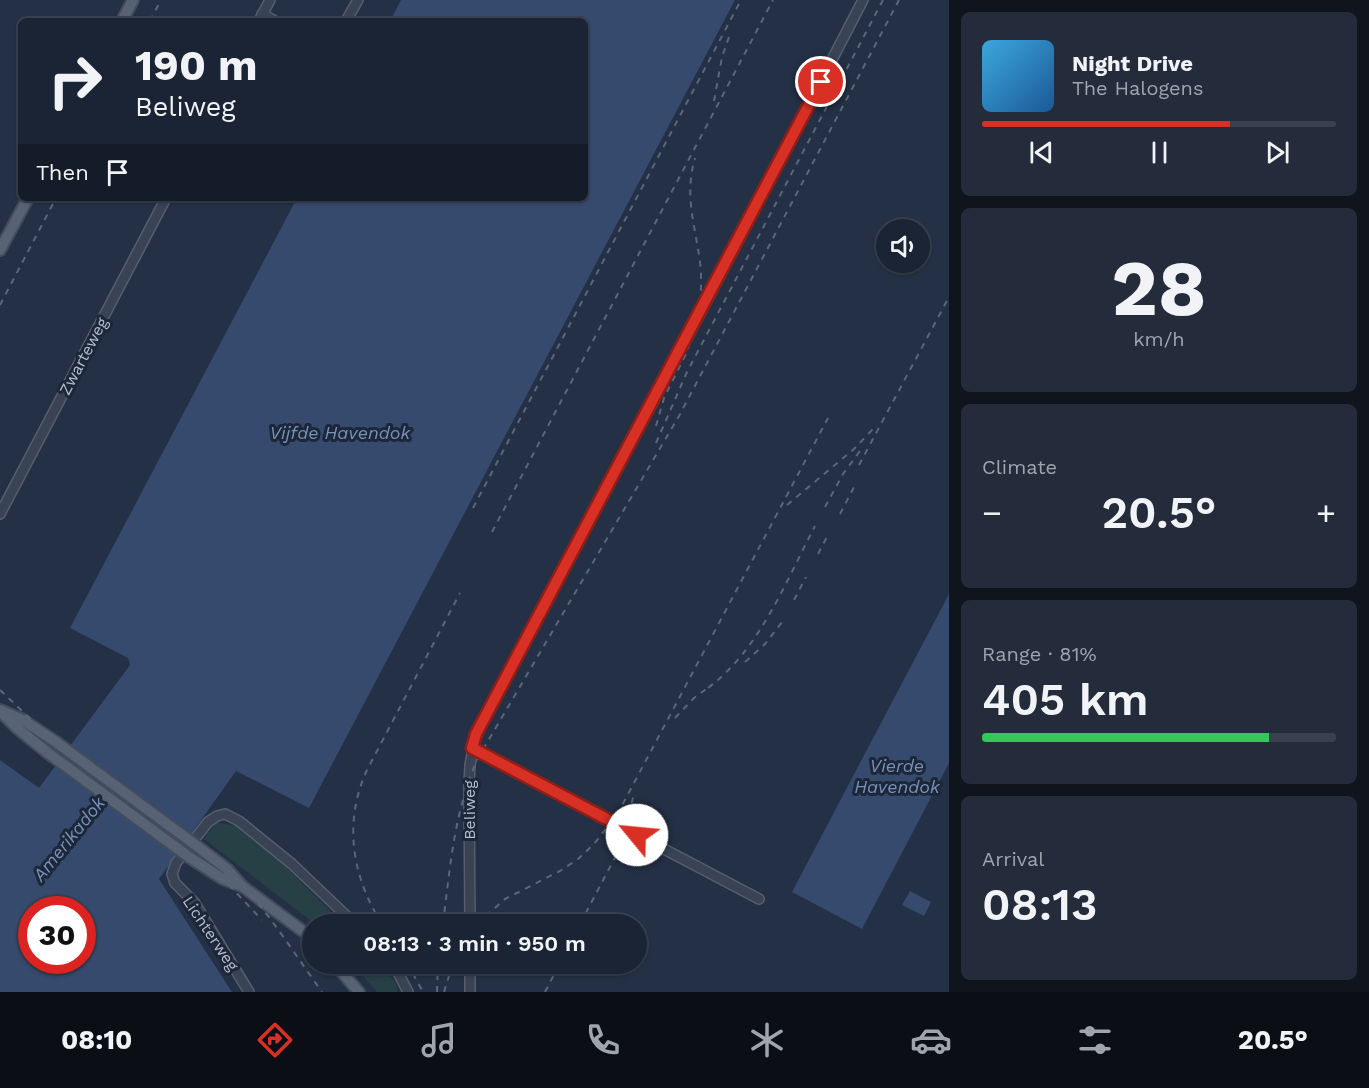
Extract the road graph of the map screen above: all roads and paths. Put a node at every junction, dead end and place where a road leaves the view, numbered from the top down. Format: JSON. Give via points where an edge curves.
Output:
{"nodes":[{"id":1,"x":133,"y":0,"type":"edge"},
{"id":2,"x":270,"y":0,"type":"edge"},
{"id":3,"x":358,"y":0,"type":"edge"},
{"id":4,"x":863,"y":0,"type":"edge"},
{"id":5,"x":124,"y":18,"type":"edge"},
{"id":6,"x":261,"y":18,"type":"edge"},
{"id":7,"x":348,"y":18,"type":"edge"},
{"id":8,"x":26,"y":201,"type":"edge"},
{"id":9,"x":164,"y":201,"type":"edge"},
{"id":10,"x":0,"y":250,"type":"edge"},
{"id":11,"x":0,"y":514,"type":"edge"},
{"id":12,"x":0,"y":710,"type":"edge"},
{"id":13,"x":472,"y":748,"type":"junction"},
{"id":14,"x":242,"y":886,"type":"junction"},
{"id":15,"x":759,"y":899,"type":"dead end"},
{"id":16,"x":344,"y":914,"type":"edge"},
{"id":17,"x":470,"y":914,"type":"edge"},
{"id":18,"x":302,"y":931,"type":"edge"},
{"id":19,"x":343,"y":974,"type":"edge"},
{"id":20,"x":399,"y":974,"type":"edge"},
{"id":21,"x":470,"y":974,"type":"edge"},
{"id":22,"x":249,"y":992,"type":"edge"},
{"id":23,"x":359,"y":992,"type":"edge"},
{"id":24,"x":408,"y":992,"type":"edge"},
{"id":25,"x":470,"y":992,"type":"edge"}],
"edges":[{"from":1,"to":5,"type":"main road"},
{"from":2,"to":6,"type":"street"},
{"from":3,"to":7,"type":"street"},
{"from":4,"to":13,"type":"street","name":"Beliweg"},
{"from":8,"to":10,"type":"main road"},
{"from":9,"to":11,"type":"street","name":"Zwarteweg"},
{"from":12,"to":14,"type":"main road","bridge":true,"via":[[56,742],[227,869]]},
{"from":12,"to":14,"type":"main road","bridge":true,"via":[[48,753],[189,857]]},
{"from":13,"to":15,"type":"street"},
{"from":13,"to":17,"type":"street","name":"Beliweg"},
{"from":14,"to":18,"type":"main road"},
{"from":16,"to":22,"type":"street","name":"Lichterweg","via":[[239,821],[225,814],[208,822],[172,874],[194,902]]},
{"from":19,"to":23,"type":"main road"},
{"from":20,"to":24,"type":"street"},
{"from":21,"to":25,"type":"street"}]}
